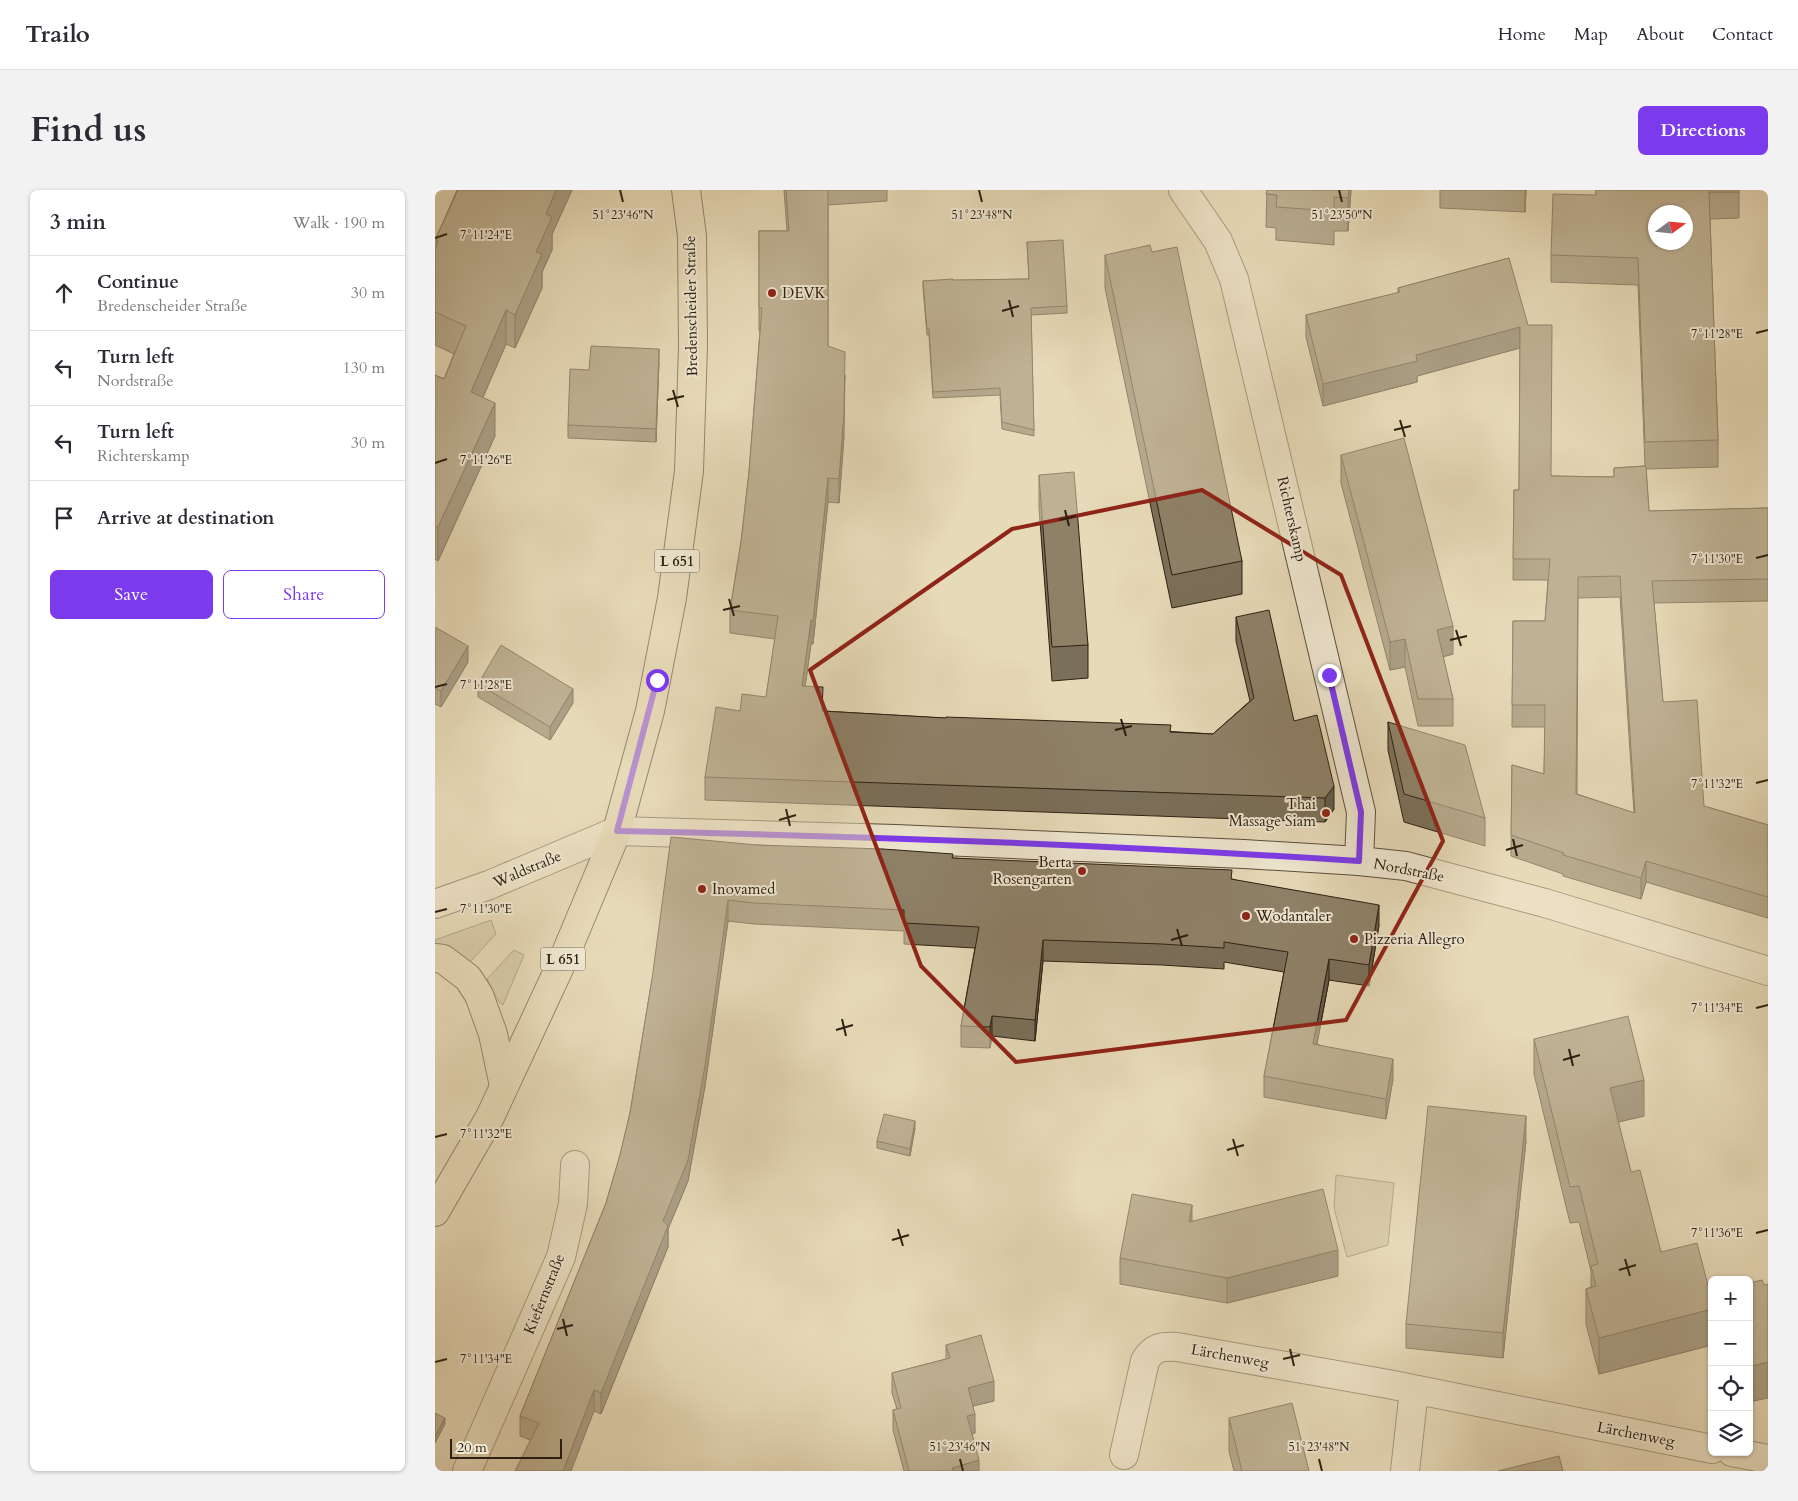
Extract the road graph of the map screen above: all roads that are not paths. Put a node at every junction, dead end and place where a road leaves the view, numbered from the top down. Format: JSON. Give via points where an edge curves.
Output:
{"nodes":[{"id":1,"x":686,"y":190,"type":"edge"},
{"id":2,"x":1183,"y":190,"type":"edge"},
{"id":3,"x":617,"y":831,"type":"junction"},
{"id":4,"x":1359,"y":861,"type":"junction"},
{"id":5,"x":435,"y":904,"type":"edge"},
{"id":6,"x":435,"y":958,"type":"edge"},
{"id":7,"x":1768,"y":971,"type":"edge"},
{"id":8,"x":504,"y":1086,"type":"junction"},
{"id":9,"x":575,"y":1165,"type":"dead end"},
{"id":10,"x":435,"y":1212,"type":"edge"},
{"id":11,"x":1414,"y":1390,"type":"junction"},
{"id":12,"x":1708,"y":1448,"type":"edge"},
{"id":13,"x":1124,"y":1455,"type":"dead end"},
{"id":14,"x":1753,"y":1456,"type":"edge"},
{"id":15,"x":1768,"y":1459,"type":"edge"},
{"id":16,"x":467,"y":1471,"type":"edge"},
{"id":17,"x":1405,"y":1471,"type":"edge"}],
"edges":[{"from":1,"to":3,"type":"main road","name":"Bredenscheider Straße","number":"L 651","via":[[691,236],[693,346],[689,472],[657,680]]},
{"from":2,"to":4,"type":"street","name":"Richterskamp","via":[[1218,241],[1234,279],[1361,812]]},
{"from":3,"to":4,"type":"street","name":"Nordstraße","via":[[925,840]]},
{"from":3,"to":5,"type":"street","name":"Waldstraße"},
{"from":3,"to":8,"type":"main road","name":"Bredenscheider Straße","number":"L 651","via":[[563,960]]},
{"from":4,"to":7,"type":"street","name":"Nordstraße","via":[[1407,866]]},
{"from":6,"to":8,"type":"main road","via":[[443,959],[468,978],[479,995],[493,1034]]},
{"from":8,"to":10,"type":"main road","name":"Bredenscheider Straße","number":"L 651","via":[[467,1159]]},
{"from":9,"to":16,"type":"street","name":"Kiefernstraße","via":[[573,1204],[561,1257]]},
{"from":11,"to":12,"type":"street","name":"Lärchenweg"},
{"from":11,"to":13,"type":"street","name":"Lärchenweg","via":[[1162,1346],[1145,1361]]},
{"from":11,"to":17,"type":"street"},
{"from":14,"to":15,"type":"street"}]}
